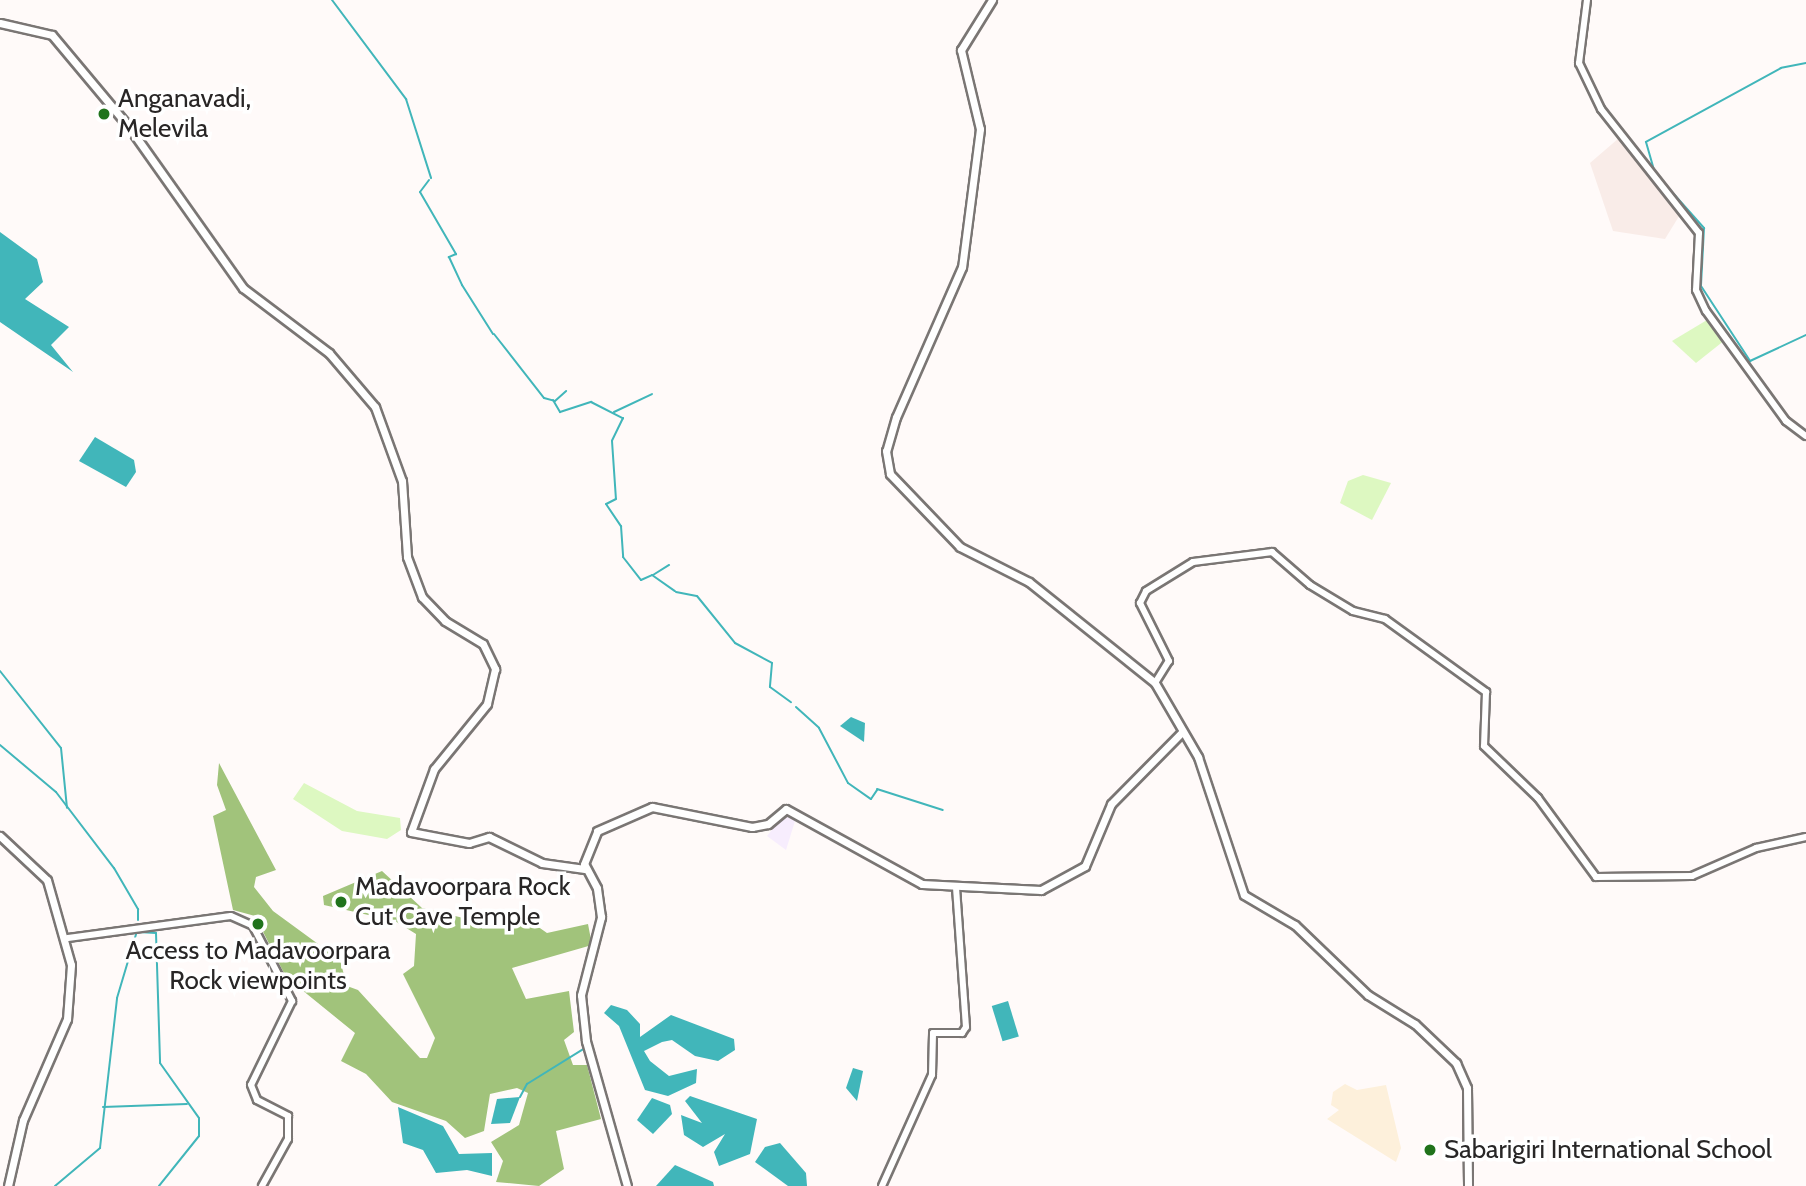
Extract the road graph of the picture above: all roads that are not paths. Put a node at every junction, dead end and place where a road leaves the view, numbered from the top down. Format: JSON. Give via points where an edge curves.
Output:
{"nodes":[{"id":1,"x":992,"y":0,"type":"edge"},
{"id":2,"x":1587,"y":0,"type":"edge"},
{"id":3,"x":0,"y":23,"type":"edge"},
{"id":4,"x":1806,"y":436,"type":"edge"},
{"id":5,"x":1156,"y":683,"type":"junction"},
{"id":6,"x":1182,"y":732,"type":"junction"},
{"id":7,"x":0,"y":836,"type":"edge"},
{"id":8,"x":1806,"y":837,"type":"edge"},
{"id":9,"x":584,"y":869,"type":"junction"},
{"id":10,"x":956,"y":888,"type":"junction"},
{"id":11,"x":68,"y":938,"type":"junction"},
{"id":12,"x":8,"y":1186,"type":"edge"},
{"id":13,"x":262,"y":1186,"type":"edge"},
{"id":14,"x":628,"y":1186,"type":"edge"},
{"id":15,"x":882,"y":1186,"type":"edge"},
{"id":16,"x":1468,"y":1186,"type":"edge"}],
"edges":[{"from":1,"to":5,"type":"main road","via":[[961,50],[979,129],[962,267],[896,417],[887,460],[905,495],[944,535],[1029,582]]},
{"from":2,"to":4,"type":"street","via":[[1579,62],[1595,97],[1659,187],[1692,220],[1699,233],[1696,290],[1787,421]]},
{"from":3,"to":9,"type":"main road","via":[[52,35],[129,127],[243,288],[329,353],[375,407],[402,481],[407,557],[422,597],[446,621],[483,644],[495,669],[487,704],[434,769],[411,832],[469,843],[489,837],[542,863]]},
{"from":5,"to":6,"type":"main road"},
{"from":5,"to":8,"type":"street","via":[[1169,661],[1140,603],[1146,591],[1193,562],[1272,552],[1314,587],[1353,611],[1385,619],[1486,692],[1490,709],[1480,727],[1485,746],[1538,798],[1596,877],[1692,876],[1756,848]]},
{"from":6,"to":10,"type":"main road","via":[[1111,804],[1085,866],[1067,881],[1041,890]]},
{"from":6,"to":16,"type":"main road","via":[[1198,757],[1244,895],[1295,925],[1368,995],[1415,1024],[1456,1063],[1467,1088]]},
{"from":7,"to":11,"type":"main road","via":[[47,880]]},
{"from":9,"to":10,"type":"main road","via":[[597,831],[645,809],[671,807],[752,827],[768,824],[786,809],[878,865],[922,884]]},
{"from":9,"to":14,"type":"main road","via":[[597,888],[601,917],[581,988],[586,1041]]},
{"from":10,"to":15,"type":"street","via":[[966,1027],[962,1033],[933,1033],[932,1075]]},
{"from":11,"to":12,"type":"main road","via":[[67,1019],[23,1120]]},
{"from":11,"to":13,"type":"street","via":[[120,926],[231,916],[253,926],[292,1001],[251,1085],[257,1100],[288,1116],[288,1139]]}]}
